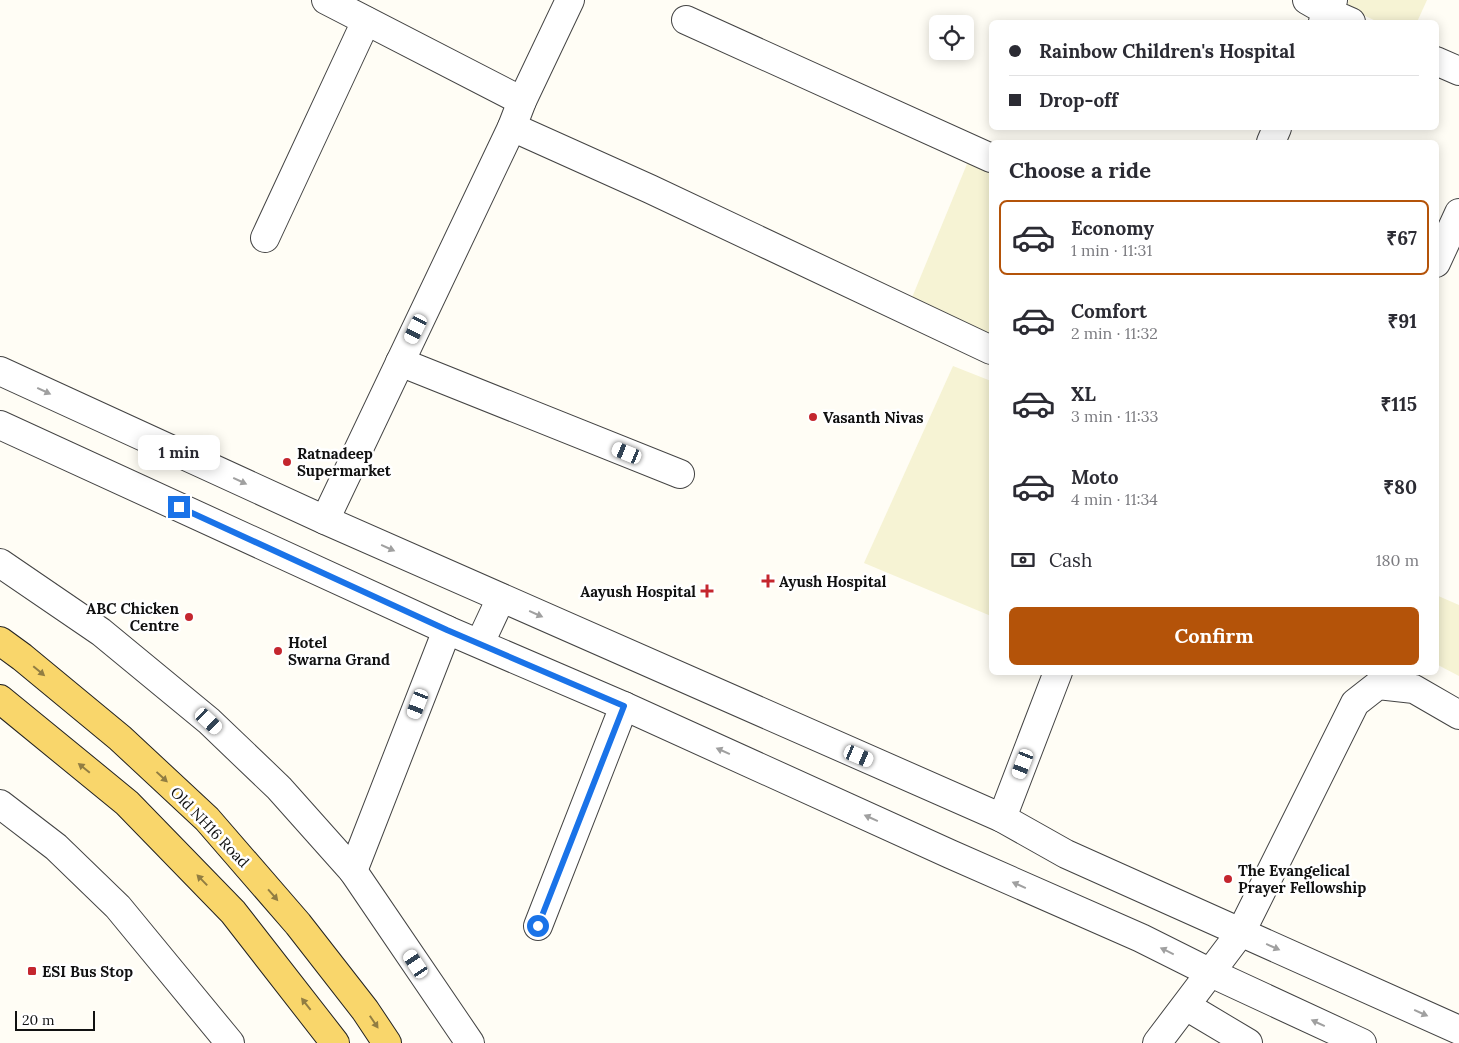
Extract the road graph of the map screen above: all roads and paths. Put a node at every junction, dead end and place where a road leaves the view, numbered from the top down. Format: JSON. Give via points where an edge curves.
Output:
{"nodes":[{"id":1,"x":326,"y":0,"type":"edge"},
{"id":2,"x":570,"y":0,"type":"edge"},
{"id":3,"x":686,"y":20,"type":"dead end"},
{"id":4,"x":366,"y":21,"type":"junction"},
{"id":5,"x":1439,"y":62,"type":"edge"},
{"id":6,"x":1459,"y":71,"type":"edge"},
{"id":7,"x":522,"y":102,"type":"junction"},
{"id":8,"x":512,"y":127,"type":"junction"},
{"id":9,"x":989,"y":157,"type":"edge"},
{"id":10,"x":1459,"y":213,"type":"edge"},
{"id":11,"x":265,"y":238,"type":"dead end"},
{"id":12,"x":1439,"y":256,"type":"edge"},
{"id":13,"x":989,"y":349,"type":"edge"},
{"id":14,"x":400,"y":362,"type":"junction"},
{"id":15,"x":0,"y":371,"type":"edge"},
{"id":16,"x":0,"y":425,"type":"edge"},
{"id":17,"x":680,"y":474,"type":"dead end"},
{"id":18,"x":325,"y":520,"type":"junction"},
{"id":19,"x":0,"y":563,"type":"edge"},
{"id":20,"x":501,"y":598,"type":"junction"},
{"id":21,"x":447,"y":630,"type":"junction"},
{"id":22,"x":0,"y":641,"type":"edge"},
{"id":23,"x":480,"y":643,"type":"junction"},
{"id":24,"x":1057,"y":675,"type":"edge"},
{"id":25,"x":0,"y":699,"type":"edge"},
{"id":26,"x":624,"y":706,"type":"junction"},
{"id":27,"x":1459,"y":714,"type":"edge"},
{"id":28,"x":0,"y":804,"type":"edge"},
{"id":29,"x":1002,"y":818,"type":"junction"},
{"id":30,"x":353,"y":871,"type":"junction"},
{"id":31,"x":538,"y":926,"type":"dead end"},
{"id":32,"x":1241,"y":932,"type":"junction"},
{"id":33,"x":1211,"y":973,"type":"junction"},
{"id":34,"x":1186,"y":1006,"type":"junction"},
{"id":35,"x":1459,"y":1030,"type":"edge"},
{"id":36,"x":230,"y":1043,"type":"edge"},
{"id":37,"x":335,"y":1043,"type":"edge"},
{"id":38,"x":387,"y":1043,"type":"edge"},
{"id":39,"x":470,"y":1043,"type":"edge"},
{"id":40,"x":1157,"y":1043,"type":"edge"},
{"id":41,"x":1248,"y":1043,"type":"edge"},
{"id":42,"x":1362,"y":1043,"type":"edge"}],
"edges":[{"from":1,"to":4,"type":"street"},
{"from":2,"to":7,"type":"street"},
{"from":3,"to":9,"type":"street"},
{"from":4,"to":7,"type":"street"},
{"from":4,"to":11,"type":"street"},
{"from":5,"to":6,"type":"street"},
{"from":7,"to":8,"type":"street"},
{"from":8,"to":13,"type":"street"},
{"from":8,"to":14,"type":"street"},
{"from":10,"to":12,"type":"street"},
{"from":14,"to":17,"type":"street"},
{"from":14,"to":18,"type":"street"},
{"from":15,"to":18,"type":"street","one_way":true},
{"from":16,"to":21,"type":"street"},
{"from":18,"to":20,"type":"street","one_way":true},
{"from":19,"to":30,"type":"street","via":[[101,632],[209,721],[279,788]]},
{"from":20,"to":23,"type":"street"},
{"from":20,"to":29,"type":"street","one_way":true},
{"from":21,"to":23,"type":"street"},
{"from":21,"to":30,"type":"street"},
{"from":22,"to":38,"type":"main road","name":"Old NH16 Road","one_way":true,"via":[[120,738],[207,819],[298,924]]},
{"from":23,"to":26,"type":"street"},
{"from":24,"to":29,"type":"street"},
{"from":37,"to":25,"type":"main road","one_way":true,"via":[[234,912],[127,803]]},
{"from":26,"to":31,"type":"street"},
{"from":33,"to":26,"type":"street","one_way":true,"via":[[1141,938]]},
{"from":27,"to":32,"type":"street","via":[[1414,689],[1378,685],[1355,703]]},
{"from":28,"to":36,"type":"street","via":[[56,848],[118,906]]},
{"from":29,"to":32,"type":"street","via":[[1066,854]]},
{"from":30,"to":39,"type":"street"},
{"from":32,"to":33,"type":"street"},
{"from":32,"to":35,"type":"street","one_way":true},
{"from":33,"to":34,"type":"street"},
{"from":42,"to":33,"type":"street","one_way":true},
{"from":34,"to":40,"type":"street"},
{"from":34,"to":41,"type":"street"}]}
